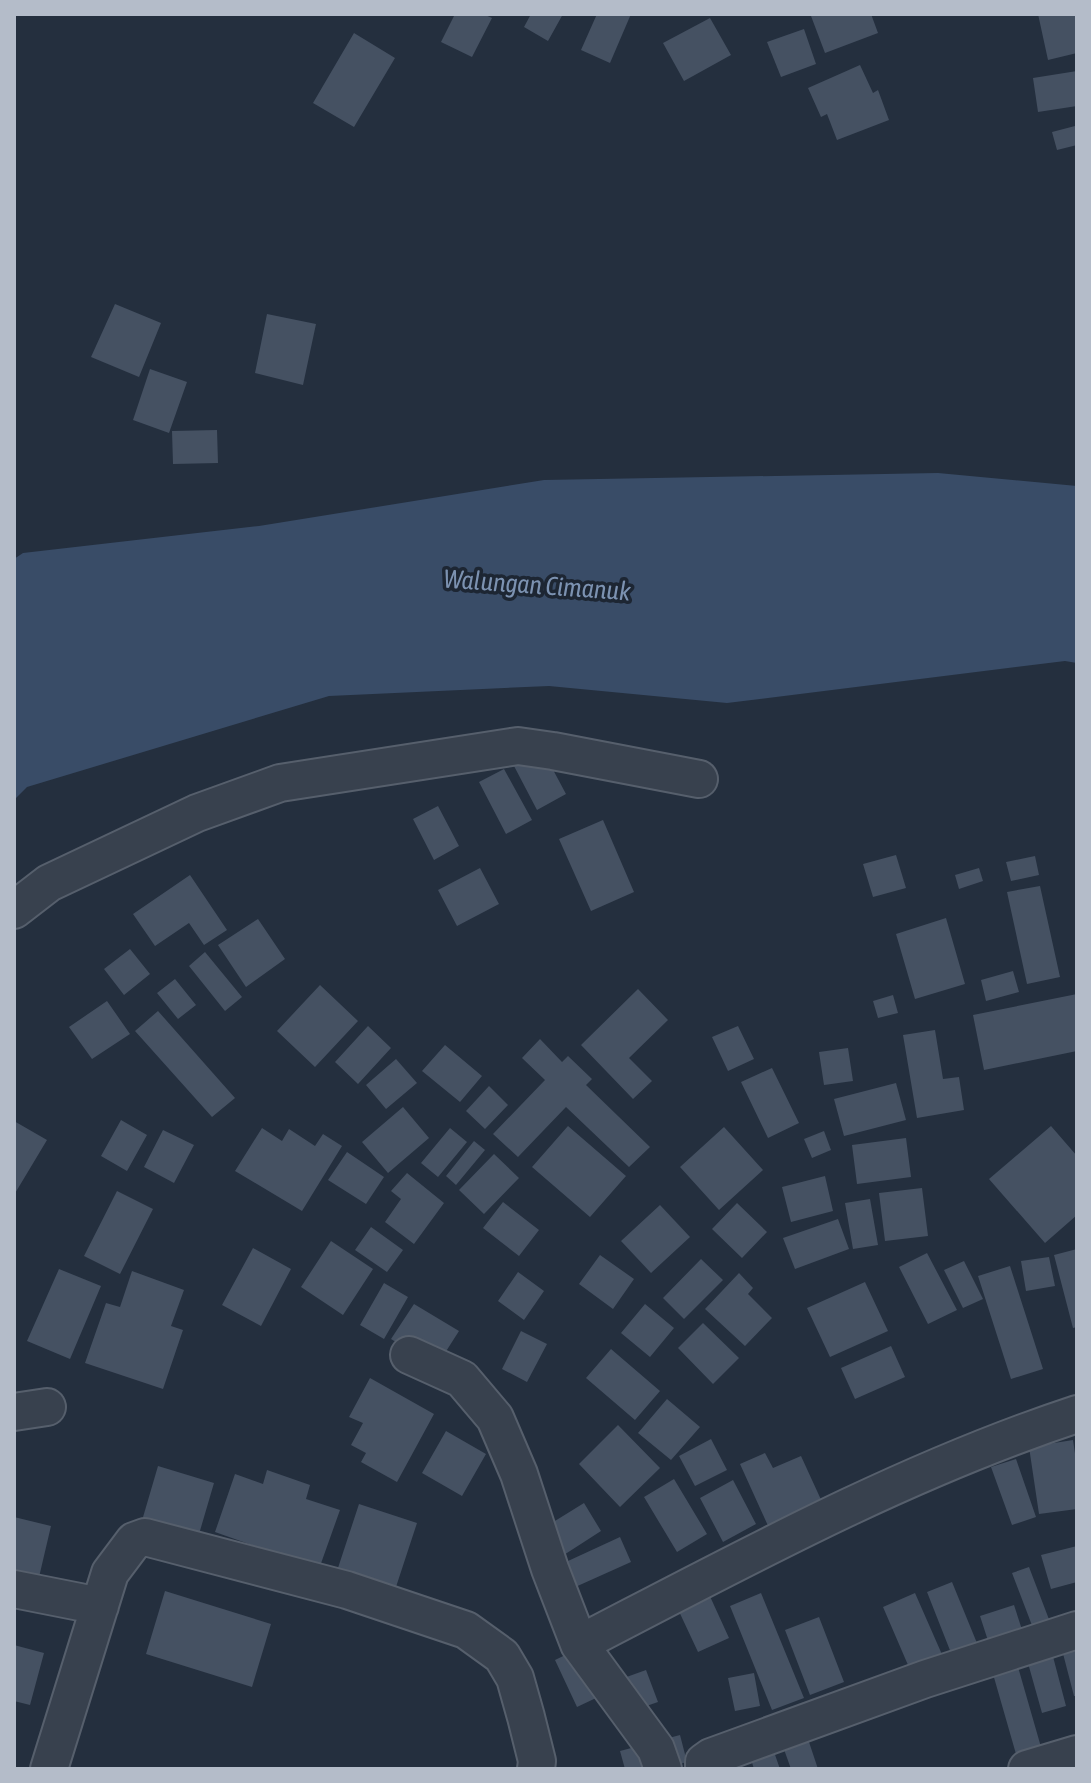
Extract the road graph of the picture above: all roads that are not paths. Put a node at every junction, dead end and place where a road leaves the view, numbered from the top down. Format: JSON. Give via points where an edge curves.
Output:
{"nodes":[{"id":1,"x":699,"y":779,"type":"dead end"},
{"id":2,"x":14,"y":910,"type":"edge"},
{"id":3,"x":409,"y":1355,"type":"dead end"},
{"id":4,"x":1077,"y":1414,"type":"edge"},
{"id":5,"x":14,"y":1589,"type":"edge"},
{"id":6,"x":100,"y":1606,"type":"junction"},
{"id":7,"x":1077,"y":1630,"type":"edge"},
{"id":8,"x":579,"y":1644,"type":"junction"},
{"id":9,"x":1077,"y":1754,"type":"edge"},
{"id":10,"x":49,"y":1769,"type":"edge"},
{"id":11,"x":536,"y":1769,"type":"edge"},
{"id":12,"x":663,"y":1769,"type":"edge"},
{"id":13,"x":704,"y":1769,"type":"edge"},
{"id":14,"x":1027,"y":1769,"type":"edge"}],
"edges":[{"from":1,"to":2,"type":"street","via":[[518,746],[280,783],[197,813],[49,883]]},
{"from":3,"to":8,"type":"street","via":[[462,1379],[495,1418]]},
{"from":4,"to":8,"type":"street","via":[[1010,1436],[788,1536]]},
{"from":5,"to":6,"type":"street"},
{"from":6,"to":10,"type":"street"},
{"from":6,"to":11,"type":"street","via":[[110,1573],[134,1541],[145,1537],[347,1590],[466,1630],[502,1656],[515,1678]]},
{"from":7,"to":13,"type":"street","via":[[711,1757]]},
{"from":8,"to":12,"type":"street","via":[[656,1749]]},
{"from":9,"to":14,"type":"street"}]}
